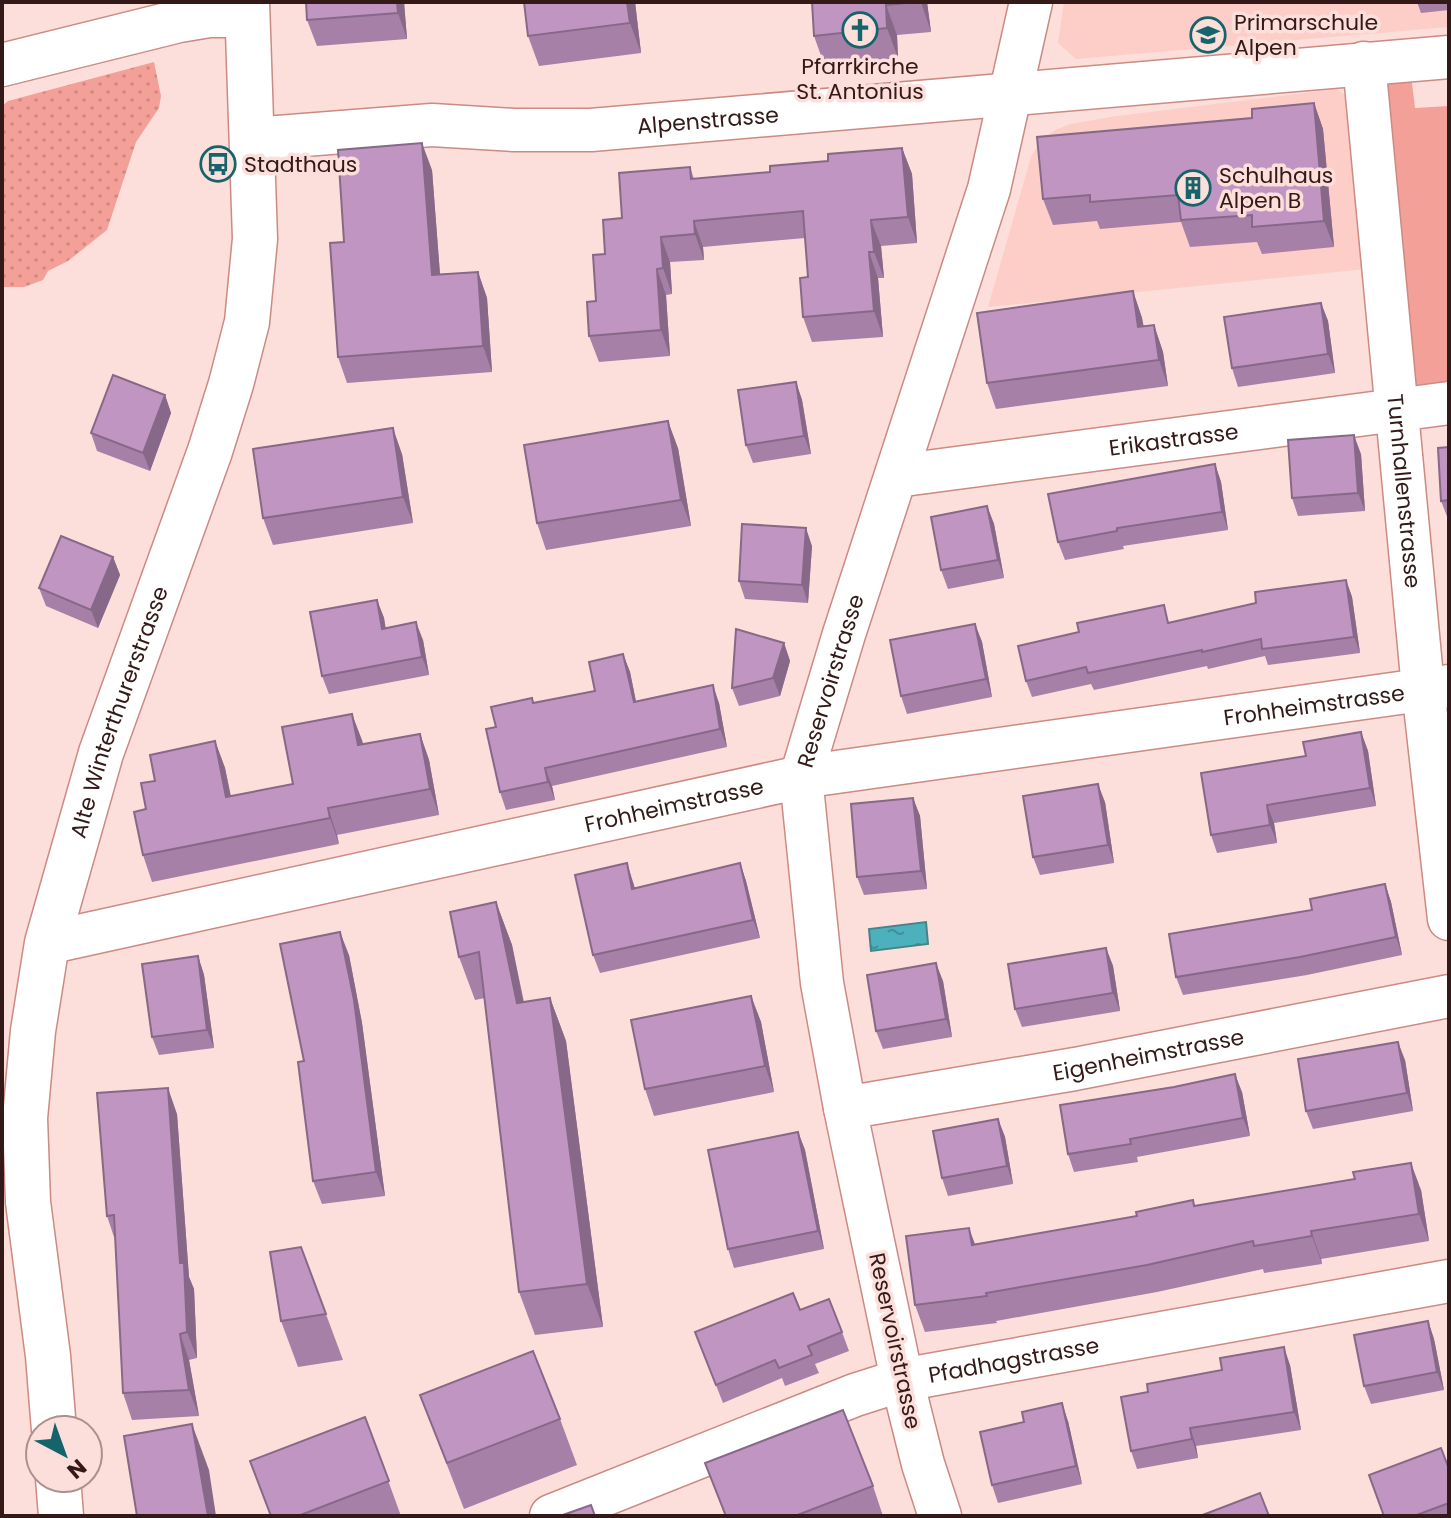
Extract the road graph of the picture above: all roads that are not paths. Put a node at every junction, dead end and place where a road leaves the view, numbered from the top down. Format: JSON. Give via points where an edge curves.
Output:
{"nodes":[{"id":1,"x":1031,"y":2,"type":"edge"},
{"id":2,"x":247,"y":9,"type":"edge"},
{"id":3,"x":1449,"y":57,"type":"edge"},
{"id":4,"x":1364,"y":63,"type":"junction"},
{"id":5,"x":2,"y":65,"type":"edge"},
{"id":6,"x":1011,"y":97,"type":"junction"},
{"id":7,"x":253,"y":139,"type":"junction"},
{"id":8,"x":1449,"y":403,"type":"edge"},
{"id":9,"x":1396,"y":410,"type":"junction"},
{"id":10,"x":896,"y":476,"type":"junction"},
{"id":11,"x":1436,"y":687,"type":"edge"},
{"id":12,"x":801,"y":777,"type":"junction"},
{"id":13,"x":1449,"y":919,"type":"edge"},
{"id":14,"x":47,"y":943,"type":"junction"},
{"id":15,"x":1449,"y":996,"type":"edge"},
{"id":16,"x":845,"y":1108,"type":"junction"},
{"id":17,"x":1449,"y":1281,"type":"edge"},
{"id":18,"x":902,"y":1380,"type":"junction"},
{"id":19,"x":53,"y":1414,"type":"edge"},
{"id":20,"x":59,"y":1494,"type":"edge"},
{"id":21,"x":61,"y":1516,"type":"edge"},
{"id":22,"x":551,"y":1516,"type":"edge"},
{"id":23,"x":940,"y":1516,"type":"edge"}],
"edges":[{"from":1,"to":6,"type":"street","name":"Reservoirstrasse"},
{"from":2,"to":5,"type":"street"},
{"from":2,"to":7,"type":"main road","name":"Alte Winterthurerstrasse"},
{"from":3,"to":4,"type":"street","name":"Alpenstrasse"},
{"from":4,"to":6,"type":"street","name":"Alpenstrasse"},
{"from":4,"to":9,"type":"street","name":"Turnhallenstrasse"},
{"from":6,"to":7,"type":"street","name":"Alpenstrasse","via":[[591,130],[432,125]]},
{"from":6,"to":10,"type":"street","name":"Reservoirstrasse","via":[[989,189]]},
{"from":7,"to":14,"type":"main road","name":"Alte Winterthurerstrasse","via":[[255,239],[238,359],[101,753]]},
{"from":8,"to":9,"type":"street","name":"Erikastrasse"},
{"from":9,"to":10,"type":"street","name":"Erikastrasse"},
{"from":9,"to":11,"type":"street","name":"Turnhallenstrasse"},
{"from":10,"to":12,"type":"street","name":"Reservoirstrasse"},
{"from":11,"to":12,"type":"street","name":"Frohheimstrasse"},
{"from":11,"to":13,"type":"street","name":"Turnhallenstrasse"},
{"from":12,"to":14,"type":"street","name":"Frohheimstrasse"},
{"from":12,"to":16,"type":"street","name":"Reservoirstrasse","via":[[822,983]]},
{"from":14,"to":19,"type":"main road","name":"Alte Winterthurerstrasse","via":[[25,1118],[28,1202]]},
{"from":15,"to":16,"type":"street","name":"Eigenheimstrasse"},
{"from":16,"to":18,"type":"street","name":"Reservoirstrasse"},
{"from":17,"to":18,"type":"street","name":"Pfadhagstrasse"},
{"from":18,"to":22,"type":"street","name":"Pfadhagstrasse"},
{"from":18,"to":23,"type":"street","name":"Reservoirstrasse"},
{"from":20,"to":21,"type":"main road"}]}
